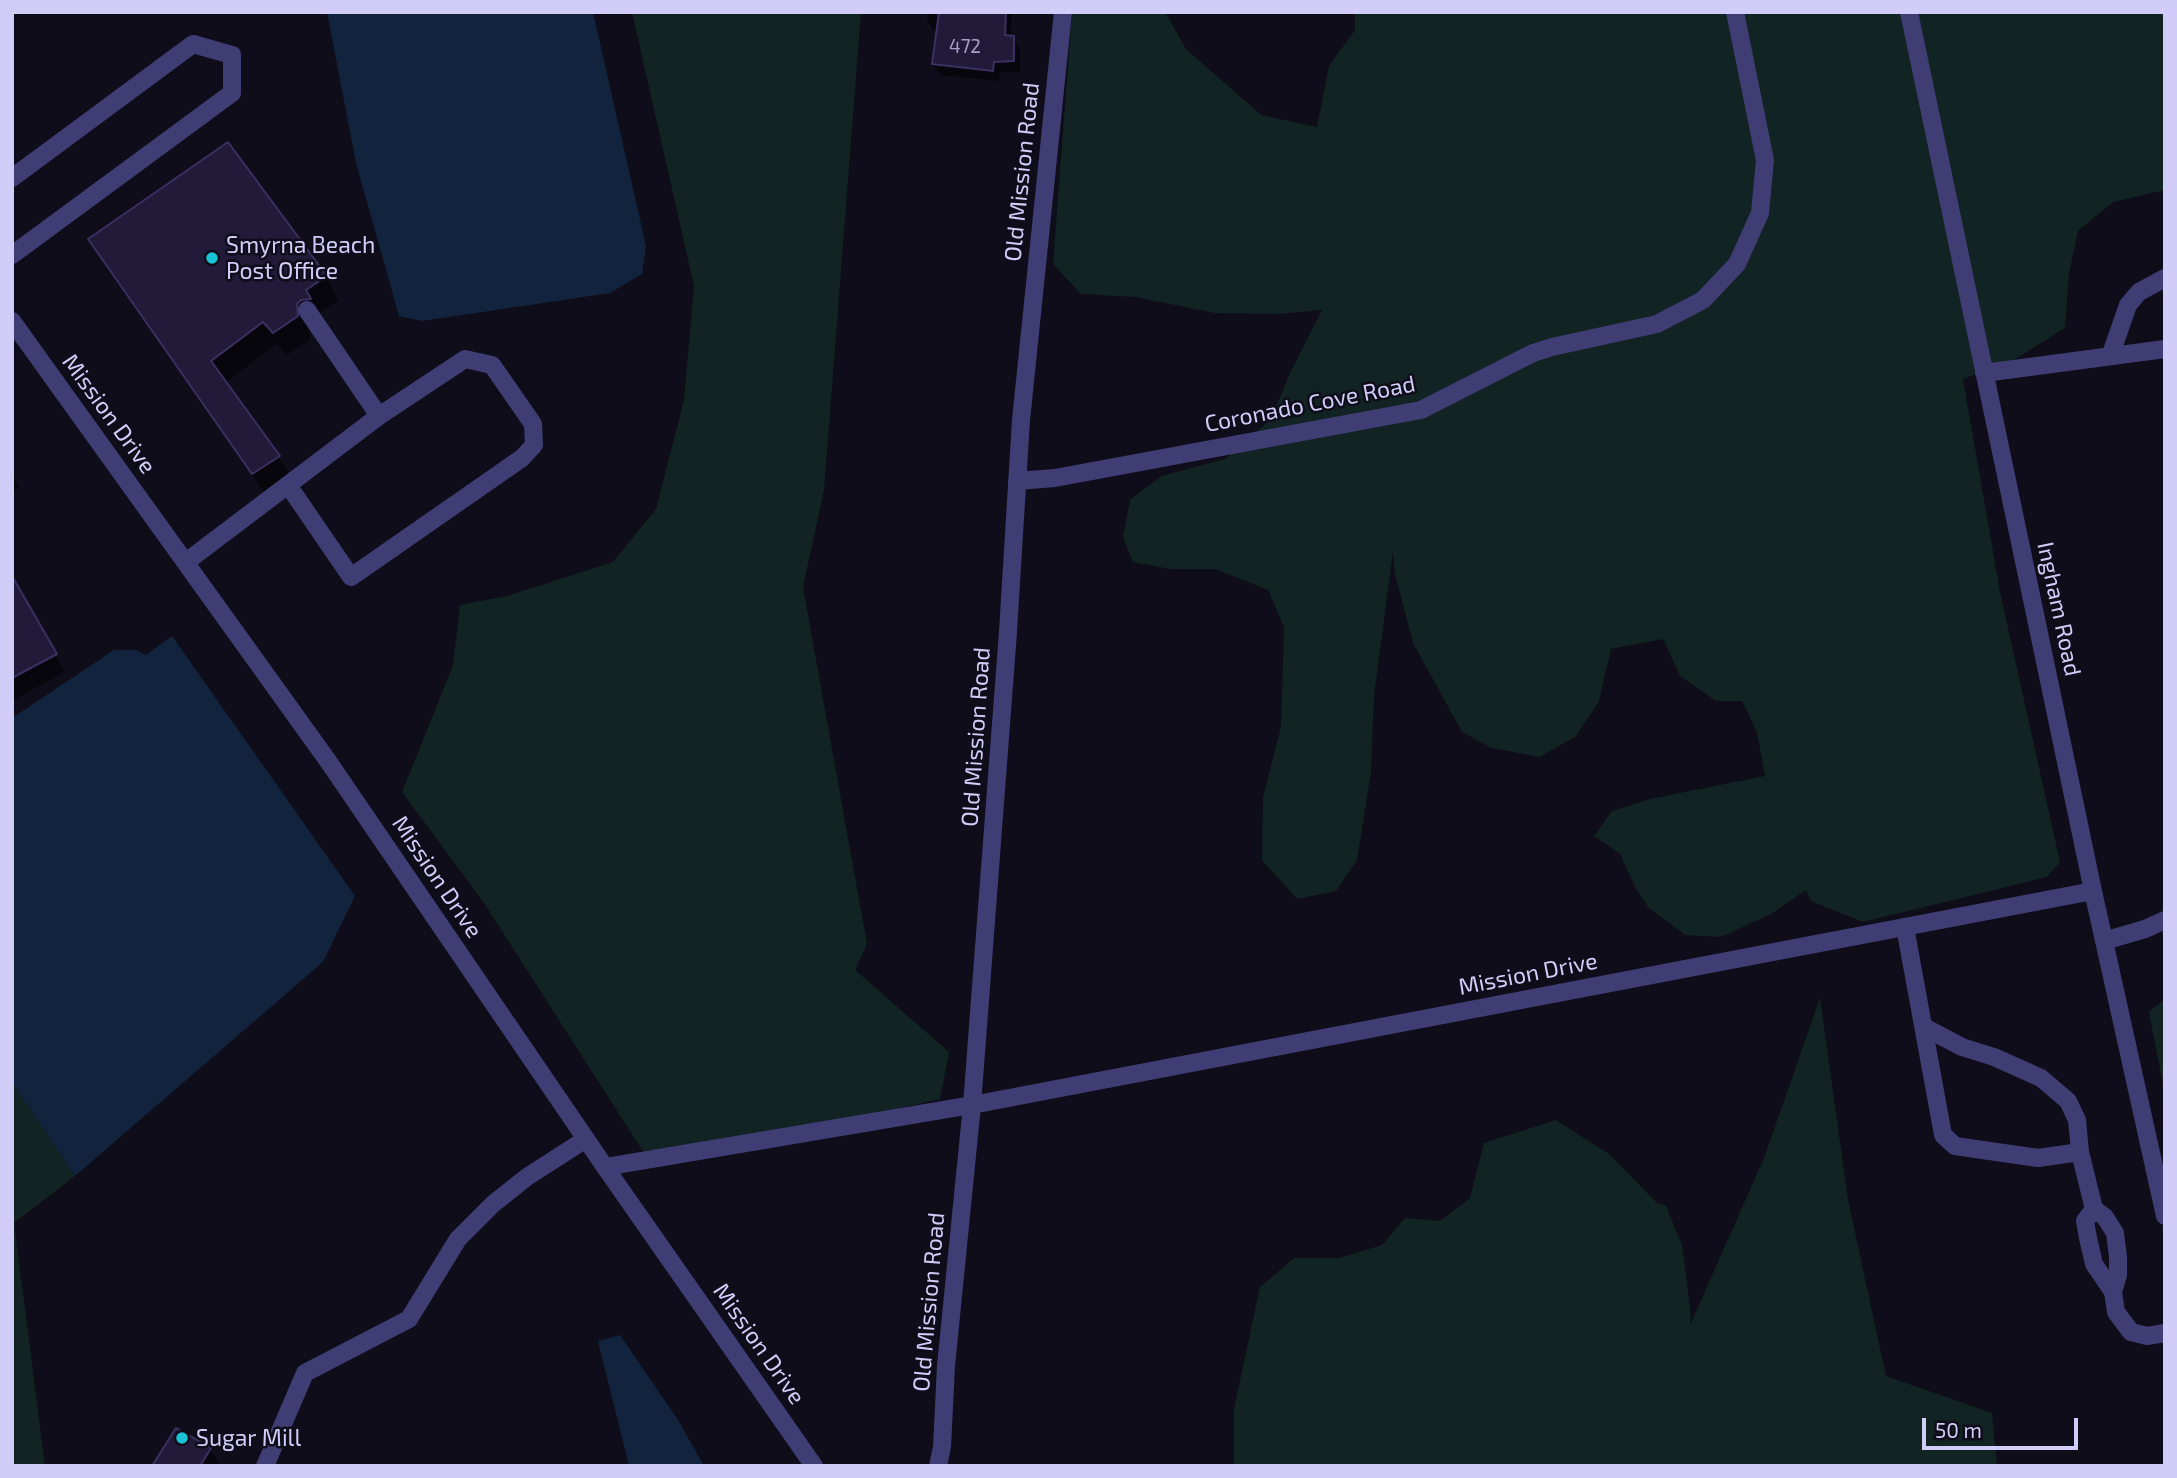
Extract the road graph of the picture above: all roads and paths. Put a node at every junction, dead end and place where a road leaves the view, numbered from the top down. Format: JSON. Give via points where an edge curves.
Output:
{"nodes":[{"id":1,"x":1063,"y":12,"type":"edge"},
{"id":2,"x":1735,"y":12,"type":"edge"},
{"id":3,"x":1909,"y":12,"type":"edge"},
{"id":4,"x":12,"y":178,"type":"edge"},
{"id":5,"x":12,"y":255,"type":"edge"},
{"id":6,"x":2165,"y":278,"type":"edge"},
{"id":7,"x":307,"y":310,"type":"dead end"},
{"id":8,"x":12,"y":321,"type":"edge"},
{"id":9,"x":19,"y":343,"type":"edge"},
{"id":10,"x":2165,"y":349,"type":"edge"},
{"id":11,"x":2111,"y":354,"type":"junction"},
{"id":12,"x":1984,"y":373,"type":"junction"},
{"id":13,"x":379,"y":416,"type":"junction"},
{"id":14,"x":1017,"y":481,"type":"junction"},
{"id":15,"x":288,"y":485,"type":"junction"},
{"id":16,"x":186,"y":562,"type":"junction"},
{"id":17,"x":2094,"y":891,"type":"junction"},
{"id":18,"x":2165,"y":920,"type":"edge"},
{"id":19,"x":1905,"y":927,"type":"junction"},
{"id":20,"x":2104,"y":941,"type":"junction"},
{"id":21,"x":1924,"y":1027,"type":"junction"},
{"id":22,"x":972,"y":1105,"type":"junction"},
{"id":23,"x":586,"y":1139,"type":"junction"},
{"id":24,"x":2080,"y":1152,"type":"junction"},
{"id":25,"x":605,"y":1167,"type":"junction"},
{"id":26,"x":2094,"y":1209,"type":"junction"},
{"id":27,"x":2165,"y":1216,"type":"edge"},
{"id":28,"x":2113,"y":1292,"type":"junction"},
{"id":29,"x":2165,"y":1333,"type":"edge"},
{"id":30,"x":265,"y":1466,"type":"edge"},
{"id":31,"x":814,"y":1466,"type":"edge"},
{"id":32,"x":938,"y":1466,"type":"edge"}],
"edges":[{"from":1,"to":14,"type":"street","name":"Old Mission Road"},
{"from":2,"to":14,"type":"street","name":"Coronado Cove Road","via":[[1765,160],[1760,212],[1737,264],[1703,300],[1657,324],[1533,353],[1420,410],[1055,478]]},
{"from":3,"to":12,"type":"street","name":"Ingham Road"},
{"from":4,"to":5,"type":"street","via":[[193,44],[232,55],[232,93]]},
{"from":6,"to":11,"type":"street","via":[[2139,292],[2128,305]]},
{"from":7,"to":13,"type":"street"},
{"from":8,"to":9,"type":"street","name":"Mission Drive"},
{"from":9,"to":16,"type":"street","name":"Mission Drive"},
{"from":10,"to":11,"type":"street"},
{"from":11,"to":12,"type":"street"},
{"from":12,"to":17,"type":"street","name":"Ingham Road"},
{"from":13,"to":15,"type":"street"},
{"from":13,"to":15,"type":"street","via":[[465,359],[492,365],[533,424],[534,445],[522,458],[351,576]]},
{"from":14,"to":22,"type":"street","name":"Old Mission Road"},
{"from":15,"to":16,"type":"street"},
{"from":16,"to":23,"type":"street","name":"Mission Drive"},
{"from":17,"to":19,"type":"street","name":"Mission Drive"},
{"from":17,"to":20,"type":"street","name":"Ingham Road"},
{"from":18,"to":20,"type":"street"},
{"from":19,"to":21,"type":"street"},
{"from":19,"to":22,"type":"street","name":"Mission Drive"},
{"from":20,"to":27,"type":"street","name":"Ingham Road"},
{"from":21,"to":24,"type":"street","via":[[2041,1078],[2068,1101],[2077,1120]]},
{"from":21,"to":24,"type":"street","via":[[1943,1135],[1955,1146],[2038,1158]]},
{"from":22,"to":25,"type":"street","name":"Mission Drive"},
{"from":22,"to":32,"type":"street","name":"Old Mission Road"},
{"from":23,"to":25,"type":"street","name":"Mission Drive"},
{"from":23,"to":30,"type":"street","via":[[492,1204],[458,1239],[409,1319],[305,1373]]},
{"from":24,"to":26,"type":"street"},
{"from":25,"to":31,"type":"street","name":"Mission Drive"},
{"from":26,"to":28,"type":"street","via":[[2115,1233],[2118,1275]]},
{"from":26,"to":28,"type":"street","via":[[2085,1221],[2088,1238],[2094,1264]]},
{"from":28,"to":29,"type":"street","via":[[2116,1312],[2131,1332],[2147,1336]]}]}
